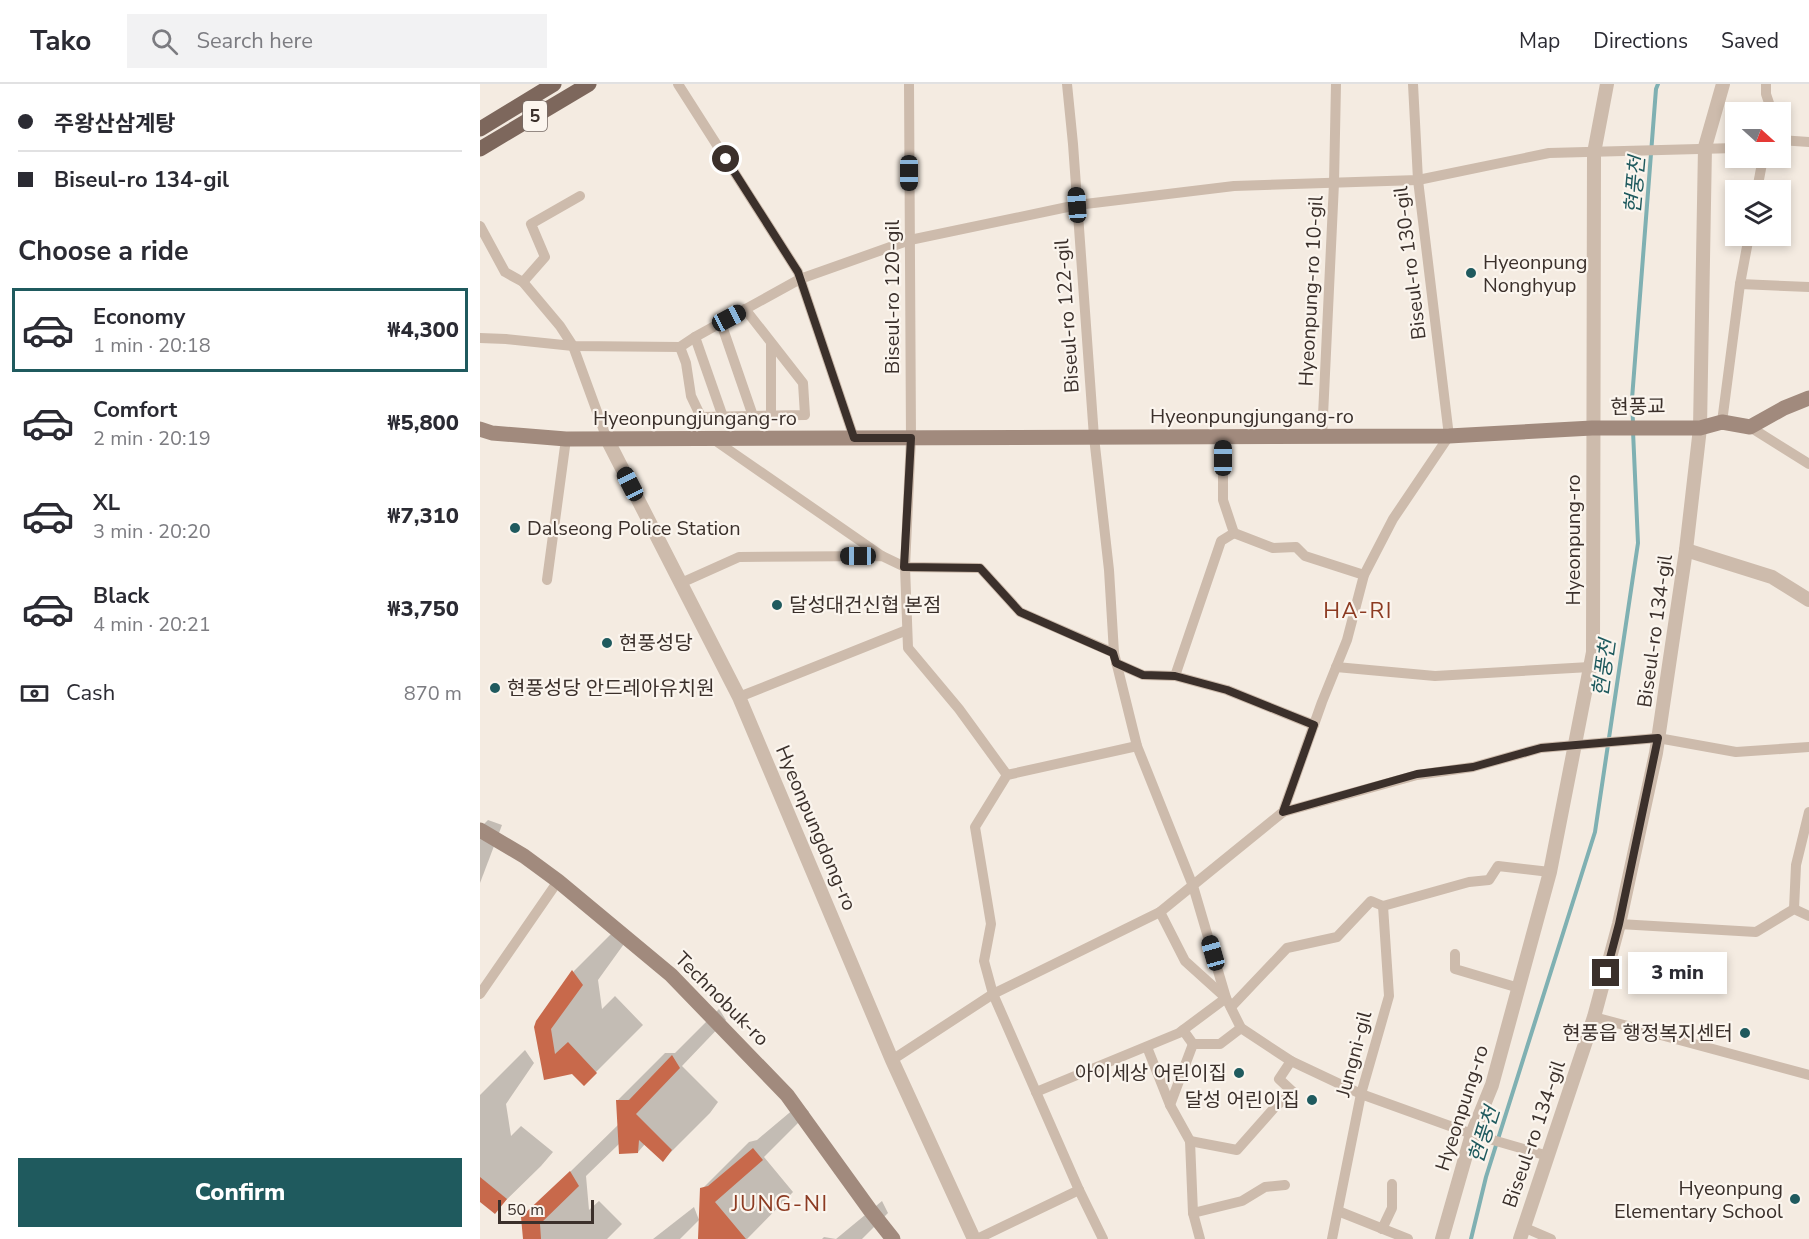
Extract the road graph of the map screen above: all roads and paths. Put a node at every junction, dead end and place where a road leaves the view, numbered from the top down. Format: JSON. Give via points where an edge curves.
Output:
{"nodes":[{"id":1,"x":554,"y":84,"type":"edge"},
{"id":2,"x":589,"y":84,"type":"edge"},
{"id":3,"x":678,"y":84,"type":"edge"},
{"id":4,"x":909,"y":84,"type":"edge"},
{"id":5,"x":1067,"y":84,"type":"edge"},
{"id":6,"x":1336,"y":84,"type":"edge"},
{"id":7,"x":1413,"y":84,"type":"edge"},
{"id":8,"x":1607,"y":84,"type":"edge"},
{"id":9,"x":1723,"y":84,"type":"edge"},
{"id":10,"x":1766,"y":84,"type":"edge"},
{"id":11,"x":1769,"y":102,"type":"edge"},
{"id":12,"x":480,"y":129,"type":"edge"},
{"id":13,"x":1791,"y":141,"type":"edge"},
{"id":14,"x":1809,"y":142,"type":"edge"},
{"id":15,"x":1705,"y":147,"type":"junction"},
{"id":16,"x":1725,"y":148,"type":"edge"},
{"id":17,"x":480,"y":149,"type":"edge"},
{"id":18,"x":1594,"y":153,"type":"junction"},
{"id":19,"x":1418,"y":180,"type":"junction"},
{"id":20,"x":1334,"y":183,"type":"junction"},
{"id":21,"x":580,"y":196,"type":"dead end"},
{"id":22,"x":1077,"y":205,"type":"junction"},
{"id":23,"x":480,"y":226,"type":"edge"},
{"id":24,"x":910,"y":240,"type":"junction"},
{"id":25,"x":1747,"y":246,"type":"edge"},
{"id":26,"x":800,"y":279,"type":"junction"},
{"id":27,"x":523,"y":282,"type":"junction"},
{"id":28,"x":1740,"y":284,"type":"junction"},
{"id":29,"x":1809,"y":287,"type":"edge"},
{"id":30,"x":745,"y":309,"type":"junction"},
{"id":31,"x":721,"y":322,"type":"junction"},
{"id":32,"x":695,"y":337,"type":"junction"},
{"id":33,"x":480,"y":338,"type":"edge"},
{"id":34,"x":771,"y":343,"type":"junction"},
{"id":35,"x":573,"y":346,"type":"junction"},
{"id":36,"x":680,"y":347,"type":"junction"},
{"id":37,"x":1809,"y":398,"type":"edge"},
{"id":38,"x":753,"y":416,"type":"junction"},
{"id":39,"x":771,"y":416,"type":"junction"},
{"id":40,"x":723,"y":417,"type":"junction"},
{"id":41,"x":1722,"y":422,"type":"junction"},
{"id":42,"x":1693,"y":427,"type":"junction"},
{"id":43,"x":1750,"y":427,"type":"junction"},
{"id":44,"x":480,"y":429,"type":"edge"},
{"id":45,"x":1592,"y":429,"type":"junction"},
{"id":46,"x":1449,"y":436,"type":"junction"},
{"id":47,"x":1094,"y":437,"type":"junction"},
{"id":48,"x":1223,"y":437,"type":"junction"},
{"id":49,"x":1322,"y":437,"type":"junction"},
{"id":50,"x":713,"y":438,"type":"junction"},
{"id":51,"x":854,"y":438,"type":"junction"},
{"id":52,"x":911,"y":438,"type":"junction"},
{"id":53,"x":566,"y":439,"type":"junction"},
{"id":54,"x":607,"y":439,"type":"junction"},
{"id":55,"x":1809,"y":464,"type":"edge"},
{"id":56,"x":1234,"y":533,"type":"junction"},
{"id":57,"x":1686,"y":550,"type":"junction"},
{"id":58,"x":882,"y":556,"type":"junction"},
{"id":59,"x":904,"y":567,"type":"junction"},
{"id":60,"x":1364,"y":574,"type":"junction"},
{"id":61,"x":547,"y":580,"type":"dead end"},
{"id":62,"x":681,"y":583,"type":"junction"},
{"id":63,"x":1809,"y":600,"type":"edge"},
{"id":64,"x":906,"y":630,"type":"junction"},
{"id":65,"x":1115,"y":658,"type":"junction"},
{"id":66,"x":1590,"y":667,"type":"junction"},
{"id":67,"x":1336,"y":668,"type":"junction"},
{"id":68,"x":1175,"y":676,"type":"junction"},
{"id":69,"x":740,"y":697,"type":"junction"},
{"id":70,"x":1314,"y":725,"type":"junction"},
{"id":71,"x":1658,"y":738,"type":"junction"},
{"id":72,"x":1575,"y":744,"type":"junction"},
{"id":73,"x":1137,"y":746,"type":"junction"},
{"id":74,"x":1809,"y":747,"type":"edge"},
{"id":75,"x":1006,"y":775,"type":"junction"},
{"id":76,"x":1283,"y":812,"type":"junction"},
{"id":77,"x":1809,"y":812,"type":"edge"},
{"id":78,"x":480,"y":830,"type":"edge"},
{"id":79,"x":1550,"y":872,"type":"junction"},
{"id":80,"x":558,"y":881,"type":"junction"},
{"id":81,"x":1193,"y":886,"type":"junction"},
{"id":82,"x":1383,"y":906,"type":"junction"},
{"id":83,"x":1794,"y":909,"type":"junction"},
{"id":84,"x":1160,"y":912,"type":"junction"},
{"id":85,"x":1809,"y":916,"type":"edge"},
{"id":86,"x":1619,"y":924,"type":"junction"},
{"id":87,"x":1455,"y":954,"type":"dead end"},
{"id":88,"x":1519,"y":988,"type":"junction"},
{"id":89,"x":480,"y":994,"type":"edge"},
{"id":90,"x":993,"y":994,"type":"junction"},
{"id":91,"x":1229,"y":1003,"type":"junction"},
{"id":92,"x":1594,"y":1017,"type":"junction"},
{"id":93,"x":1241,"y":1028,"type":"junction"},
{"id":94,"x":1183,"y":1030,"type":"junction"},
{"id":95,"x":1193,"y":1044,"type":"junction"},
{"id":96,"x":1147,"y":1047,"type":"junction"},
{"id":97,"x":892,"y":1060,"type":"junction"},
{"id":98,"x":1291,"y":1061,"type":"junction"},
{"id":99,"x":1809,"y":1076,"type":"edge"},
{"id":100,"x":1036,"y":1092,"type":"junction"},
{"id":101,"x":1361,"y":1094,"type":"junction"},
{"id":102,"x":1170,"y":1105,"type":"junction"},
{"id":103,"x":1472,"y":1134,"type":"junction"},
{"id":104,"x":1190,"y":1141,"type":"junction"},
{"id":105,"x":1548,"y":1156,"type":"junction"},
{"id":106,"x":1392,"y":1184,"type":"dead end"},
{"id":107,"x":1285,"y":1185,"type":"dead end"},
{"id":108,"x":1079,"y":1190,"type":"junction"},
{"id":109,"x":1338,"y":1211,"type":"junction"},
{"id":110,"x":1193,"y":1213,"type":"junction"},
{"id":111,"x":1382,"y":1229,"type":"junction"},
{"id":112,"x":1522,"y":1233,"type":"edge"},
{"id":113,"x":893,"y":1239,"type":"edge"},
{"id":114,"x":975,"y":1239,"type":"edge"},
{"id":115,"x":1103,"y":1239,"type":"edge"},
{"id":116,"x":1200,"y":1239,"type":"edge"},
{"id":117,"x":1332,"y":1239,"type":"edge"},
{"id":118,"x":1408,"y":1239,"type":"edge"},
{"id":119,"x":1442,"y":1239,"type":"edge"},
{"id":120,"x":1551,"y":1239,"type":"edge"}],
"edges":[{"from":1,"to":12,"type":"main road","number":"5"},
{"from":2,"to":17,"type":"main road","number":"5"},
{"from":3,"to":26,"type":"street"},
{"from":4,"to":24,"type":"street","name":"Biseul-ro 120-gil"},
{"from":5,"to":22,"type":"street","name":"Biseul-ro 122-gil"},
{"from":6,"to":20,"type":"street"},
{"from":7,"to":19,"type":"street","name":"Biseul-ro 130-gil"},
{"from":8,"to":18,"type":"street","name":"Hyeonpung-ro"},
{"from":9,"to":15,"type":"street","name":"Biseul-ro 134-gil"},
{"from":10,"to":11,"type":"street"},
{"from":13,"to":14,"type":"street"},
{"from":15,"to":16,"type":"street","name":"Hyeonpung-ro 10-gil"},
{"from":15,"to":18,"type":"street","name":"Hyeonpung-ro 10-gil"},
{"from":15,"to":42,"type":"street","name":"Biseul-ro 134-gil"},
{"from":18,"to":19,"type":"street","name":"Hyeonpung-ro 10-gil","via":[[1549,153]]},
{"from":18,"to":45,"type":"street","name":"Hyeonpung-ro"},
{"from":19,"to":20,"type":"street","name":"Hyeonpung-ro 10-gil"},
{"from":19,"to":46,"type":"street","name":"Biseul-ro 130-gil"},
{"from":20,"to":22,"type":"street","name":"Hyeonpung-ro 10-gil","via":[[1234,186]]},
{"from":20,"to":49,"type":"street","name":"Hyeonpung-ro 10-gil"},
{"from":21,"to":27,"type":"street","via":[[531,224],[545,257]]},
{"from":22,"to":24,"type":"street","name":"Hyeonpung-ro 10-gil"},
{"from":22,"to":47,"type":"street","name":"Biseul-ro 122-gil"},
{"from":23,"to":27,"type":"street","via":[[505,272]]},
{"from":24,"to":26,"type":"street","name":"Hyeonpung-ro 10-gil"},
{"from":24,"to":52,"type":"street","name":"Biseul-ro 120-gil"},
{"from":25,"to":28,"type":"street"},
{"from":26,"to":30,"type":"street","name":"Hyeonpung-ro 10-gil"},
{"from":26,"to":51,"type":"street"},
{"from":27,"to":35,"type":"street"},
{"from":28,"to":29,"type":"street"},
{"from":28,"to":41,"type":"street"},
{"from":30,"to":31,"type":"street","name":"Hyeonpung-ro 10-gil"},
{"from":30,"to":34,"type":"street"},
{"from":31,"to":32,"type":"street","name":"Hyeonpung-ro 10-gil"},
{"from":31,"to":38,"type":"street"},
{"from":32,"to":36,"type":"street","name":"Hyeonpung-ro 10-gil"},
{"from":32,"to":40,"type":"street"},
{"from":33,"to":35,"type":"street"},
{"from":34,"to":39,"type":"street"},
{"from":34,"to":39,"type":"street","via":[[803,383],[805,415]]},
{"from":35,"to":36,"type":"street"},
{"from":35,"to":54,"type":"street"},
{"from":36,"to":40,"type":"street","via":[[691,396],[701,417]]},
{"from":37,"to":43,"type":"main road"},
{"from":38,"to":39,"type":"street"},
{"from":38,"to":40,"type":"street"},
{"from":41,"to":42,"type":"main road"},
{"from":41,"to":43,"type":"main road"},
{"from":42,"to":45,"type":"main road","name":"현풍교"},
{"from":42,"to":57,"type":"street","name":"Biseul-ro 134-gil"},
{"from":43,"to":55,"type":"street"},
{"from":44,"to":53,"type":"main road","name":"Hyeonpungjungang-ro"},
{"from":45,"to":46,"type":"main road","name":"Hyeonpungjungang-ro"},
{"from":45,"to":66,"type":"street","name":"Hyeonpung-ro"},
{"from":46,"to":49,"type":"main road","name":"Hyeonpungjungang-ro"},
{"from":46,"to":60,"type":"street","via":[[1393,519]]},
{"from":47,"to":48,"type":"main road","name":"Hyeonpungjungang-ro"},
{"from":47,"to":52,"type":"main road","name":"Hyeonpungjungang-ro"},
{"from":47,"to":65,"type":"street","name":"Biseul-ro 122-gil"},
{"from":48,"to":49,"type":"main road","name":"Hyeonpungjungang-ro"},
{"from":48,"to":56,"type":"street","via":[[1223,500]]},
{"from":50,"to":51,"type":"main road","name":"Hyeonpungjungang-ro"},
{"from":50,"to":54,"type":"main road","name":"Hyeonpungjungang-ro"},
{"from":50,"to":58,"type":"street"},
{"from":51,"to":52,"type":"main road","name":"Hyeonpungjungang-ro"},
{"from":52,"to":59,"type":"street"},
{"from":53,"to":54,"type":"main road","name":"Hyeonpungjungang-ro"},
{"from":53,"to":61,"type":"street"},
{"from":54,"to":62,"type":"street","name":"Hyeonpungdong-ro"},
{"from":56,"to":60,"type":"street","via":[[1273,548],[1296,548],[1305,556]]},
{"from":56,"to":68,"type":"street","via":[[1221,541]]},
{"from":57,"to":63,"type":"street","via":[[1772,577]]},
{"from":57,"to":71,"type":"street","name":"Biseul-ro 134-gil"},
{"from":58,"to":59,"type":"street"},
{"from":58,"to":62,"type":"street","via":[[739,556]]},
{"from":59,"to":64,"type":"street"},
{"from":59,"to":65,"type":"street","via":[[980,568],[1020,612]]},
{"from":60,"to":67,"type":"street"},
{"from":62,"to":69,"type":"street","name":"Hyeonpungdong-ro"},
{"from":64,"to":69,"type":"street"},
{"from":64,"to":75,"type":"street","via":[[908,648]]},
{"from":65,"to":68,"type":"street","via":[[1143,675]]},
{"from":65,"to":73,"type":"street","name":"Biseul-ro 122-gil"},
{"from":66,"to":67,"type":"street","via":[[1435,676]]},
{"from":66,"to":72,"type":"street","name":"Hyeonpung-ro"},
{"from":67,"to":70,"type":"street"},
{"from":68,"to":70,"type":"street","via":[[1227,690]]},
{"from":69,"to":97,"type":"street","name":"Hyeonpungdong-ro"},
{"from":70,"to":76,"type":"street"},
{"from":71,"to":72,"type":"street"},
{"from":71,"to":74,"type":"street","via":[[1736,752]]},
{"from":71,"to":86,"type":"street","name":"Biseul-ro 134-gil"},
{"from":72,"to":76,"type":"street","via":[[1541,748],[1473,767],[1417,774]]},
{"from":72,"to":79,"type":"street","name":"Hyeonpung-ro"},
{"from":73,"to":75,"type":"street"},
{"from":73,"to":81,"type":"street","name":"Biseul-ro 122-gil"},
{"from":75,"to":90,"type":"street","via":[[975,827],[991,924],[984,961]]},
{"from":76,"to":81,"type":"street"},
{"from":77,"to":83,"type":"street","via":[[1796,865]]},
{"from":78,"to":80,"type":"main road","name":"Technobuk-ro"},
{"from":79,"to":82,"type":"street","via":[[1498,866],[1489,880]]},
{"from":79,"to":88,"type":"street","name":"Hyeonpung-ro"},
{"from":80,"to":89,"type":"street"},
{"from":80,"to":113,"type":"main road","name":"Technobuk-ro","via":[[671,975],[787,1095]]},
{"from":81,"to":84,"type":"street"},
{"from":81,"to":91,"type":"street","name":"Biseul-ro 122-gil"},
{"from":82,"to":91,"type":"street","via":[[1371,902],[1337,937],[1287,948]]},
{"from":82,"to":101,"type":"street","name":"Jungni-gil","via":[[1389,996]]},
{"from":83,"to":85,"type":"street"},
{"from":83,"to":86,"type":"street","via":[[1756,932]]},
{"from":84,"to":90,"type":"street"},
{"from":84,"to":91,"type":"street","via":[[1185,961]]},
{"from":86,"to":92,"type":"street","name":"Biseul-ro 134-gil"},
{"from":87,"to":88,"type":"street","via":[[1455,969]]},
{"from":88,"to":103,"type":"street","name":"Hyeonpung-ro","via":[[1492,1086]]},
{"from":90,"to":97,"type":"street"},
{"from":90,"to":100,"type":"street"},
{"from":91,"to":93,"type":"street"},
{"from":91,"to":94,"type":"street"},
{"from":92,"to":99,"type":"street"},
{"from":92,"to":105,"type":"street","name":"Biseul-ro 134-gil"},
{"from":93,"to":95,"type":"street","via":[[1220,1044]]},
{"from":93,"to":98,"type":"street"},
{"from":94,"to":95,"type":"street"},
{"from":94,"to":96,"type":"street"},
{"from":95,"to":102,"type":"street"},
{"from":96,"to":100,"type":"street"},
{"from":96,"to":102,"type":"street"},
{"from":97,"to":114,"type":"street","name":"Hyeonpungdong-ro"},
{"from":98,"to":101,"type":"street"},
{"from":98,"to":104,"type":"street","via":[[1279,1080],[1293,1092],[1237,1150]]},
{"from":100,"to":108,"type":"street"},
{"from":101,"to":103,"type":"street"},
{"from":101,"to":109,"type":"street","name":"Jungni-gil"},
{"from":102,"to":104,"type":"street"},
{"from":103,"to":105,"type":"street"},
{"from":103,"to":119,"type":"street","name":"Hyeonpung-ro"},
{"from":104,"to":110,"type":"street"},
{"from":105,"to":112,"type":"street","name":"Biseul-ro 134-gil"},
{"from":106,"to":111,"type":"street","via":[[1392,1208]]},
{"from":107,"to":110,"type":"street","via":[[1265,1187],[1242,1201]]},
{"from":108,"to":114,"type":"street","name":"Hyeonpungdong-ro"},
{"from":108,"to":115,"type":"street"},
{"from":109,"to":111,"type":"street"},
{"from":109,"to":117,"type":"street","name":"Jungni-gil"},
{"from":110,"to":116,"type":"street"},
{"from":111,"to":118,"type":"street"},
{"from":112,"to":120,"type":"street"}]}
